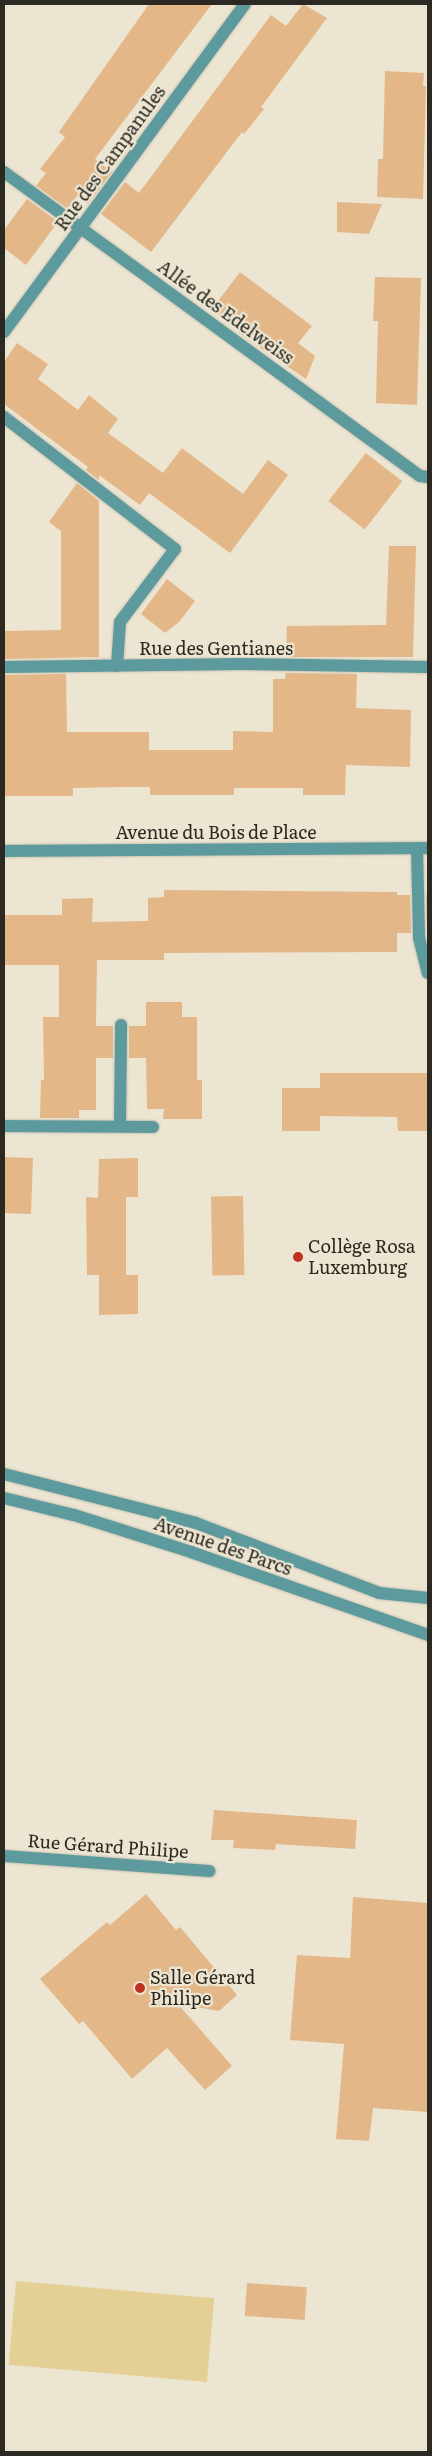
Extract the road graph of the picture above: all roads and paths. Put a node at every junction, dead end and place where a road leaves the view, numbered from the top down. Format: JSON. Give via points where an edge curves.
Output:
{"nodes":[{"id":1,"x":245,"y":4,"type":"edge"},
{"id":2,"x":4,"y":172,"type":"edge"},
{"id":3,"x":80,"y":228,"type":"junction"},
{"id":4,"x":4,"y":332,"type":"edge"},
{"id":5,"x":4,"y":417,"type":"edge"},
{"id":6,"x":428,"y":477,"type":"edge"},
{"id":7,"x":117,"y":666,"type":"junction"},
{"id":8,"x":4,"y":667,"type":"edge"},
{"id":9,"x":428,"y":667,"type":"edge"},
{"id":10,"x":422,"y":848,"type":"edge"},
{"id":11,"x":4,"y":851,"type":"edge"},
{"id":12,"x":428,"y":973,"type":"edge"},
{"id":13,"x":121,"y":1026,"type":"dead end"},
{"id":14,"x":4,"y":1126,"type":"edge"},
{"id":15,"x":120,"y":1126,"type":"junction"},
{"id":16,"x":152,"y":1127,"type":"dead end"},
{"id":17,"x":4,"y":1474,"type":"edge"},
{"id":18,"x":4,"y":1498,"type":"edge"},
{"id":19,"x":428,"y":1598,"type":"edge"},
{"id":20,"x":428,"y":1635,"type":"edge"},
{"id":21,"x":4,"y":1856,"type":"edge"},
{"id":22,"x":209,"y":1871,"type":"dead end"}],
"edges":[{"from":1,"to":3,"type":"street","name":"Rue des Campanules"},
{"from":2,"to":3,"type":"street","name":"Allée des Edelweiss"},
{"from":3,"to":4,"type":"street","name":"Rue des Campanules"},
{"from":3,"to":6,"type":"street","name":"Allée des Edelweiss","via":[[420,476]]},
{"from":5,"to":7,"type":"street","via":[[175,549],[120,622]]},
{"from":7,"to":8,"type":"street","name":"Rue des Gentianes"},
{"from":7,"to":9,"type":"street","name":"Rue des Gentianes"},
{"from":10,"to":11,"type":"street","name":"Avenue du Bois de Place"},
{"from":10,"to":12,"type":"street","via":[[419,938]]},
{"from":13,"to":15,"type":"street"},
{"from":14,"to":15,"type":"street"},
{"from":15,"to":16,"type":"street"},
{"from":17,"to":19,"type":"street","via":[[196,1522],[379,1593]]},
{"from":18,"to":20,"type":"street","name":"Avenue des Parcs","via":[[191,1552]]},
{"from":21,"to":22,"type":"street","name":"Rue Gérard Philipe"}]}
